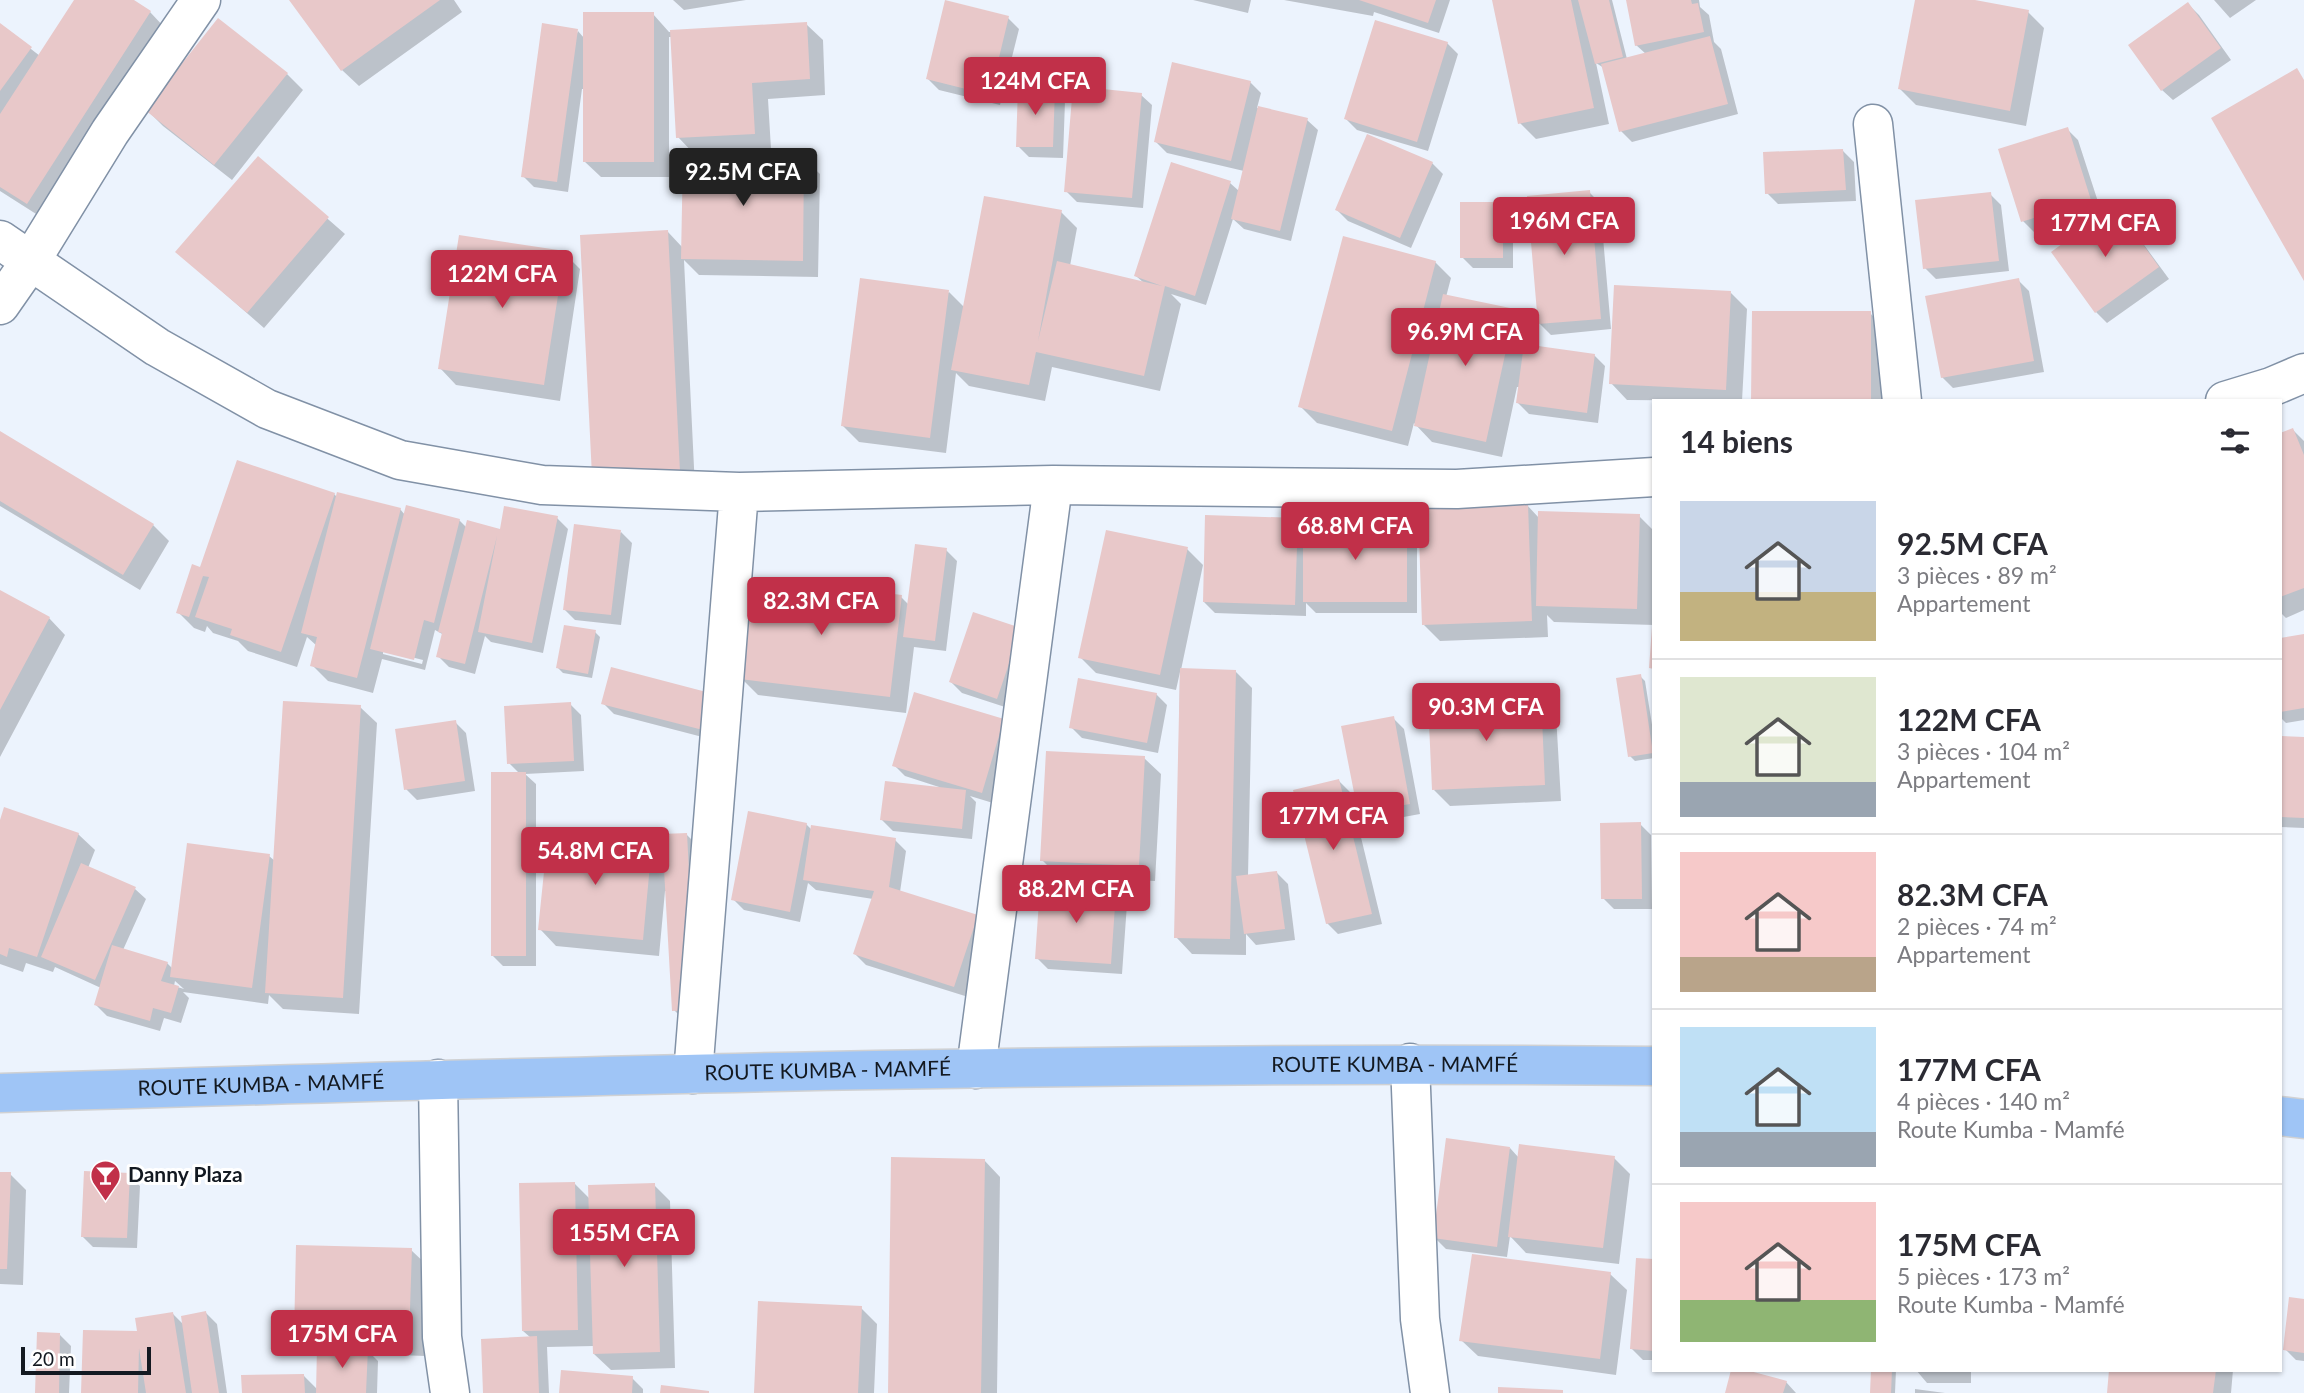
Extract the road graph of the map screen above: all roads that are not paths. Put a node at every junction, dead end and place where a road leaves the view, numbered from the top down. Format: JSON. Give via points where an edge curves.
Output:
{"nodes":[{"id":1,"x":201,"y":0,"type":"edge"},
{"id":2,"x":1873,"y":124,"type":"dead end"},
{"id":3,"x":15,"y":251,"type":"edge"},
{"id":4,"x":0,"y":304,"type":"edge"},
{"id":5,"x":2304,"y":373,"type":"edge"},
{"id":6,"x":1902,"y":399,"type":"edge"},
{"id":7,"x":2232,"y":399,"type":"edge"},
{"id":8,"x":1652,"y":477,"type":"edge"},
{"id":9,"x":1053,"y":485,"type":"junction"},
{"id":10,"x":739,"y":492,"type":"junction"},
{"id":11,"x":1410,"y":1063,"type":"junction"},
{"id":12,"x":1652,"y":1066,"type":"edge"},
{"id":13,"x":976,"y":1069,"type":"junction"},
{"id":14,"x":693,"y":1074,"type":"junction"},
{"id":15,"x":438,"y":1079,"type":"junction"},
{"id":16,"x":0,"y":1093,"type":"edge"},
{"id":17,"x":2282,"y":1116,"type":"edge"},
{"id":18,"x":2304,"y":1119,"type":"edge"},
{"id":19,"x":450,"y":1393,"type":"edge"},
{"id":20,"x":1430,"y":1393,"type":"edge"}],
"edges":[{"from":1,"to":3,"type":"street","via":[[110,132]]},
{"from":2,"to":6,"type":"street"},
{"from":3,"to":4,"type":"street"},
{"from":3,"to":10,"type":"street","via":[[157,346],[267,409],[400,460],[542,485]]},
{"from":5,"to":7,"type":"street"},
{"from":8,"to":9,"type":"street","via":[[1457,488]]},
{"from":9,"to":10,"type":"street"},
{"from":9,"to":13,"type":"street"},
{"from":10,"to":14,"type":"street"},
{"from":11,"to":12,"type":"highway","name":"ROUTE KUMBA - MAMFÉ"},
{"from":11,"to":13,"type":"highway","name":"ROUTE KUMBA - MAMFÉ"},
{"from":11,"to":20,"type":"street","via":[[1420,1319]]},
{"from":13,"to":14,"type":"highway","name":"ROUTE KUMBA - MAMFÉ"},
{"from":14,"to":15,"type":"highway","name":"ROUTE KUMBA - MAMFÉ"},
{"from":15,"to":16,"type":"highway","name":"ROUTE KUMBA - MAMFÉ"},
{"from":15,"to":19,"type":"street","via":[[442,1337]]},
{"from":17,"to":18,"type":"highway"}]}
